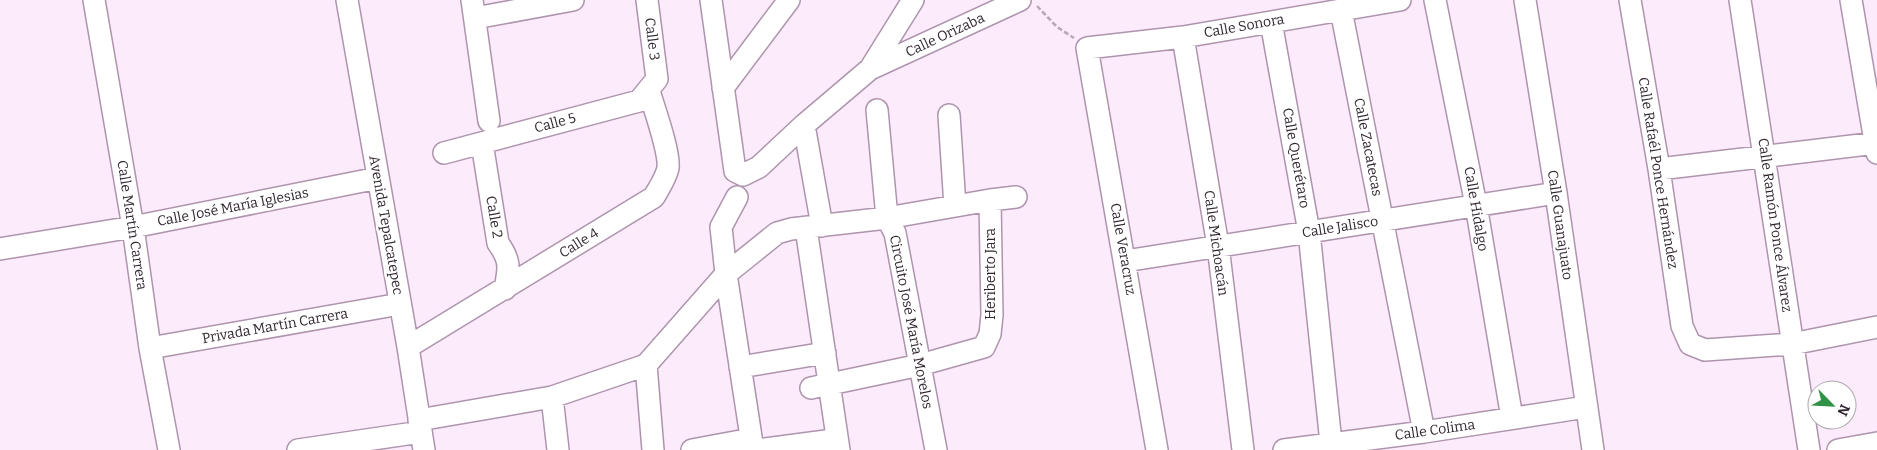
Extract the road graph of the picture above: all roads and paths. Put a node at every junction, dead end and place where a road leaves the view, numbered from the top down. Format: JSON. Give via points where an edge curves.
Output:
{"nodes":[{"id":1,"x":94,"y":0,"type":"edge"},
{"id":2,"x":348,"y":0,"type":"edge"},
{"id":3,"x":573,"y":0,"type":"edge"},
{"id":4,"x":647,"y":0,"type":"edge"},
{"id":5,"x":711,"y":0,"type":"edge"},
{"id":6,"x":789,"y":0,"type":"edge"},
{"id":7,"x":913,"y":0,"type":"edge"},
{"id":8,"x":1020,"y":0,"type":"edge"},
{"id":9,"x":1032,"y":0,"type":"edge"},
{"id":10,"x":1400,"y":0,"type":"edge"},
{"id":11,"x":1435,"y":0,"type":"edge"},
{"id":12,"x":1525,"y":0,"type":"edge"},
{"id":13,"x":1630,"y":0,"type":"edge"},
{"id":14,"x":1740,"y":0,"type":"edge"},
{"id":15,"x":1851,"y":0,"type":"edge"},
{"id":16,"x":474,"y":9,"type":"edge"},
{"id":17,"x":1341,"y":10,"type":"junction"},
{"id":18,"x":1271,"y":22,"type":"junction"},
{"id":19,"x":1183,"y":37,"type":"junction"},
{"id":20,"x":1087,"y":48,"type":"junction"},
{"id":21,"x":870,"y":69,"type":"junction"},
{"id":22,"x":653,"y":85,"type":"junction"},
{"id":23,"x":723,"y":88,"type":"junction"},
{"id":24,"x":877,"y":110,"type":"dead end"},
{"id":25,"x":949,"y":115,"type":"dead end"},
{"id":26,"x":489,"y":122,"type":"dead end"},
{"id":27,"x":804,"y":125,"type":"junction"},
{"id":28,"x":482,"y":143,"type":"junction"},
{"id":29,"x":1877,"y":147,"type":"edge"},
{"id":30,"x":444,"y":153,"type":"dead end"},
{"id":31,"x":1765,"y":157,"type":"junction"},
{"id":32,"x":1659,"y":169,"type":"junction"},
{"id":33,"x":378,"y":178,"type":"junction"},
{"id":34,"x":1556,"y":193,"type":"junction"},
{"id":35,"x":737,"y":197,"type":"dead end"},
{"id":36,"x":1016,"y":197,"type":"dead end"},
{"id":37,"x":990,"y":200,"type":"junction"},
{"id":38,"x":1476,"y":205,"type":"junction"},
{"id":39,"x":955,"y":206,"type":"junction"},
{"id":40,"x":887,"y":218,"type":"junction"},
{"id":41,"x":1382,"y":220,"type":"junction"},
{"id":42,"x":133,"y":226,"type":"junction"},
{"id":43,"x":814,"y":227,"type":"junction"},
{"id":44,"x":1309,"y":232,"type":"junction"},
{"id":45,"x":1218,"y":246,"type":"junction"},
{"id":46,"x":0,"y":248,"type":"edge"},
{"id":47,"x":1125,"y":261,"type":"junction"},
{"id":48,"x":726,"y":274,"type":"junction"},
{"id":49,"x":505,"y":289,"type":"junction"},
{"id":50,"x":400,"y":304,"type":"junction"},
{"id":51,"x":1877,"y":327,"type":"edge"},
{"id":52,"x":1792,"y":344,"type":"junction"},
{"id":53,"x":408,"y":347,"type":"junction"},
{"id":54,"x":150,"y":348,"type":"junction"},
{"id":55,"x":825,"y":353,"type":"junction"},
{"id":56,"x":646,"y":365,"type":"junction"},
{"id":57,"x":920,"y":365,"type":"junction"},
{"id":58,"x":740,"y":367,"type":"junction"},
{"id":59,"x":820,"y":386,"type":"junction"},
{"id":60,"x":552,"y":397,"type":"junction"},
{"id":61,"x":1586,"y":407,"type":"junction"},
{"id":62,"x":1512,"y":418,"type":"junction"},
{"id":63,"x":1424,"y":432,"type":"junction"},
{"id":64,"x":421,"y":434,"type":"edge"},
{"id":65,"x":1331,"y":443,"type":"junction"},
{"id":66,"x":1877,"y":443,"type":"edge"},
{"id":67,"x":753,"y":446,"type":"edge"},
{"id":68,"x":838,"y":446,"type":"edge"},
{"id":69,"x":653,"y":448,"type":"edge"},
{"id":70,"x":169,"y":450,"type":"edge"},
{"id":71,"x":298,"y":450,"type":"edge"},
{"id":72,"x":558,"y":450,"type":"edge"},
{"id":73,"x":692,"y":450,"type":"edge"},
{"id":74,"x":936,"y":450,"type":"edge"},
{"id":75,"x":1157,"y":450,"type":"edge"},
{"id":76,"x":1243,"y":450,"type":"edge"},
{"id":77,"x":1284,"y":450,"type":"edge"},
{"id":78,"x":1593,"y":450,"type":"edge"},
{"id":79,"x":1809,"y":450,"type":"edge"},
{"id":80,"x":1838,"y":450,"type":"edge"}],
"edges":[{"from":1,"to":42,"type":"street","name":"Calle Martín Carrera"},
{"from":2,"to":33,"type":"street","name":"Avenida Tepalcatepec"},
{"from":3,"to":16,"type":"street"},
{"from":4,"to":22,"type":"street","name":"Calle 3"},
{"from":5,"to":23,"type":"street"},
{"from":6,"to":23,"type":"street"},
{"from":7,"to":21,"type":"street"},
{"from":8,"to":21,"type":"street","name":"Calle Orizaba"},
{"from":9,"to":20,"type":"path","via":[[1057,27]]},
{"from":10,"to":17,"type":"street","name":"Calle Sonora"},
{"from":11,"to":38,"type":"street","name":"Calle Hidalgo"},
{"from":12,"to":34,"type":"street","name":"Calle Guanajuato"},
{"from":13,"to":32,"type":"street","name":"Calle Rafaél Ponce Hernández"},
{"from":14,"to":31,"type":"street","name":"Calle Ramón Ponce Álvarez"},
{"from":15,"to":29,"type":"street"},
{"from":16,"to":26,"type":"street"},
{"from":17,"to":18,"type":"street","name":"Calle Sonora"},
{"from":17,"to":41,"type":"street","name":"Calle Zacatecas"},
{"from":18,"to":19,"type":"street","name":"Calle Sonora"},
{"from":18,"to":44,"type":"street","name":"Calle Querétaro"},
{"from":19,"to":20,"type":"street","name":"Calle Sonora"},
{"from":19,"to":45,"type":"street","name":"Calle Michoacán"},
{"from":20,"to":47,"type":"street","name":"Calle Veracruz"},
{"from":21,"to":27,"type":"street"},
{"from":22,"to":28,"type":"street","name":"Calle 5","via":[[639,101]]},
{"from":22,"to":49,"type":"street","name":"Calle 4","via":[[668,167],[654,196]]},
{"from":23,"to":27,"type":"street","via":[[735,171],[743,175],[759,167]]},
{"from":24,"to":40,"type":"street"},
{"from":25,"to":39,"type":"street"},
{"from":27,"to":43,"type":"street"},
{"from":28,"to":30,"type":"street","name":"Calle 5"},
{"from":28,"to":49,"type":"street","name":"Calle 2","via":[[498,243],[509,266]]},
{"from":29,"to":31,"type":"street"},
{"from":31,"to":32,"type":"street"},
{"from":31,"to":52,"type":"street","name":"Calle Ramón Ponce Álvarez"},
{"from":32,"to":52,"type":"street","name":"Calle Rafaél Ponce Hernández","via":[[1682,326],[1690,344],[1705,350]]},
{"from":33,"to":42,"type":"street","name":"Calle José María Iglesias"},
{"from":33,"to":50,"type":"street","name":"Avenida Tepalcatepec"},
{"from":34,"to":38,"type":"street","name":"Calle Jalisco"},
{"from":34,"to":61,"type":"street","name":"Calle Guanajuato"},
{"from":35,"to":48,"type":"street","via":[[721,227]]},
{"from":36,"to":37,"type":"street"},
{"from":37,"to":39,"type":"street"},
{"from":37,"to":57,"type":"street","name":"Heriberto Jara","via":[[990,334],[984,347]]},
{"from":38,"to":41,"type":"street","name":"Calle Jalisco"},
{"from":38,"to":62,"type":"street","name":"Calle Hidalgo"},
{"from":39,"to":40,"type":"street"},
{"from":40,"to":43,"type":"street","name":"Circuito José María Morelos"},
{"from":40,"to":57,"type":"street","name":"Circuito José María Morelos","via":[[895,233]]},
{"from":41,"to":44,"type":"street","name":"Calle Jalisco"},
{"from":41,"to":63,"type":"street","name":"Calle Zacatecas"},
{"from":42,"to":46,"type":"street","name":"Calle José María Iglesias"},
{"from":42,"to":54,"type":"street","name":"Calle Martín Carrera"},
{"from":43,"to":48,"type":"street","name":"Circuito José María Morelos","via":[[777,234]]},
{"from":43,"to":55,"type":"street"},
{"from":44,"to":45,"type":"street","name":"Calle Jalisco"},
{"from":44,"to":65,"type":"street","name":"Calle Querétaro"},
{"from":45,"to":47,"type":"street","name":"Calle Jalisco"},
{"from":45,"to":76,"type":"street","name":"Calle Michoacán"},
{"from":47,"to":75,"type":"street","name":"Calle Veracruz"},
{"from":48,"to":56,"type":"street","name":"Circuito José María Morelos"},
{"from":48,"to":58,"type":"street"},
{"from":49,"to":53,"type":"street","name":"Calle 4"},
{"from":50,"to":53,"type":"street","name":"Avenida Tepalcatepec"},
{"from":50,"to":54,"type":"street","name":"Privada Martín Carrera"},
{"from":51,"to":52,"type":"street"},
{"from":52,"to":79,"type":"street","name":"Calle Ramón Ponce Álvarez"},
{"from":53,"to":64,"type":"street","name":"Avenida Tepalcatepec"},
{"from":54,"to":70,"type":"street","name":"Calle Martín Carrera"},
{"from":55,"to":58,"type":"street"},
{"from":55,"to":59,"type":"street"},
{"from":56,"to":60,"type":"street","name":"Circuito José María Morelos"},
{"from":56,"to":69,"type":"street"},
{"from":57,"to":59,"type":"street"},
{"from":57,"to":74,"type":"street","name":"Circuito José María Morelos"},
{"from":58,"to":67,"type":"street"},
{"from":59,"to":68,"type":"street"},
{"from":60,"to":64,"type":"street","name":"Circuito José María Morelos"},
{"from":60,"to":72,"type":"street"},
{"from":61,"to":62,"type":"street","name":"Calle Colima"},
{"from":61,"to":78,"type":"street","name":"Calle Guanajuato"},
{"from":62,"to":63,"type":"street","name":"Calle Colima"},
{"from":63,"to":65,"type":"street","name":"Calle Colima"},
{"from":64,"to":71,"type":"street","name":"Circuito José María Morelos"},
{"from":65,"to":77,"type":"street","name":"Calle Colima"},
{"from":66,"to":80,"type":"street"},
{"from":67,"to":68,"type":"street","via":[[826,441]]},
{"from":67,"to":73,"type":"street"}]}
